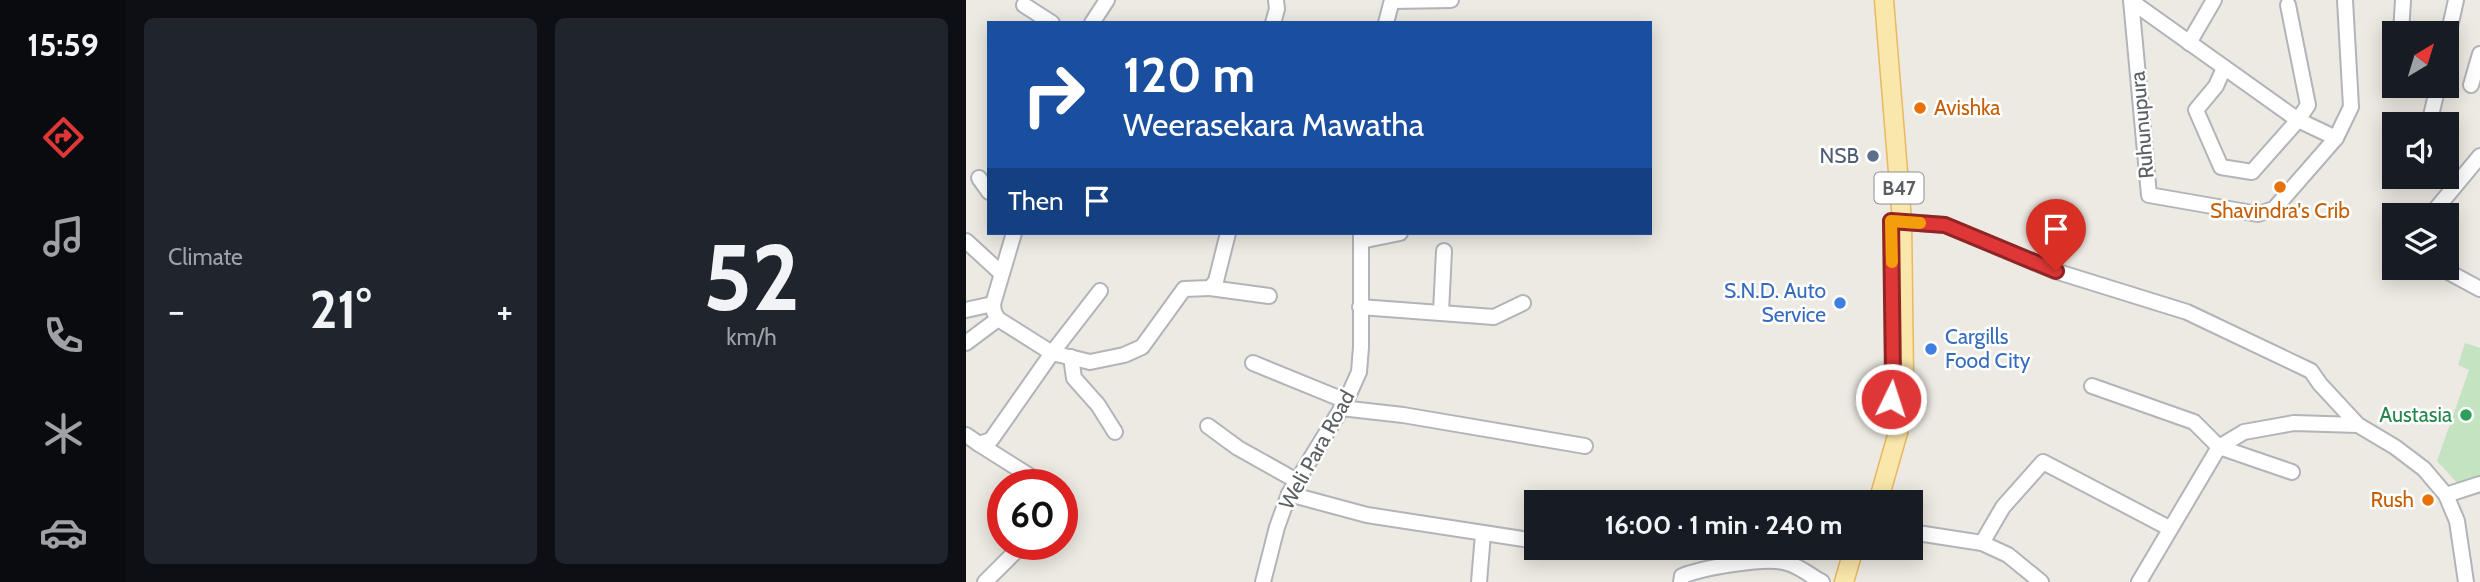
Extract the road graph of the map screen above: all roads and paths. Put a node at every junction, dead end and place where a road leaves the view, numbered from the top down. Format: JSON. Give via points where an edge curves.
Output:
{"nodes":[{"id":1,"x":1107,"y":0,"type":"edge"},
{"id":2,"x":1276,"y":0,"type":"edge"},
{"id":3,"x":1451,"y":0,"type":"edge"},
{"id":4,"x":1873,"y":0,"type":"edge"},
{"id":5,"x":1884,"y":0,"type":"edge"},
{"id":6,"x":2214,"y":0,"type":"edge"},
{"id":7,"x":2345,"y":0,"type":"edge"},
{"id":8,"x":2403,"y":0,"type":"edge"},
{"id":9,"x":2456,"y":0,"type":"edge"},
{"id":10,"x":1392,"y":1,"type":"edge"},
{"id":11,"x":2131,"y":1,"type":"edge"},
{"id":12,"x":2288,"y":2,"type":"edge"},
{"id":13,"x":1024,"y":5,"type":"dead end"},
{"id":14,"x":1049,"y":21,"type":"edge"},
{"id":15,"x":1093,"y":21,"type":"edge"},
{"id":16,"x":1274,"y":21,"type":"edge"},
{"id":17,"x":1387,"y":21,"type":"edge"},
{"id":18,"x":2402,"y":21,"type":"edge"},
{"id":19,"x":2451,"y":21,"type":"edge"},
{"id":20,"x":2189,"y":43,"type":"junction"},
{"id":21,"x":2480,"y":54,"type":"edge"},
{"id":22,"x":2224,"y":68,"type":"junction"},
{"id":23,"x":2470,"y":85,"type":"dead end"},
{"id":24,"x":2298,"y":120,"type":"junction"},
{"id":25,"x":2336,"y":138,"type":"junction"},
{"id":26,"x":2480,"y":156,"type":"edge"},
{"id":27,"x":979,"y":178,"type":"dead end"},
{"id":28,"x":987,"y":189,"type":"edge"},
{"id":29,"x":2441,"y":203,"type":"edge"},
{"id":30,"x":1896,"y":221,"type":"junction"},
{"id":31,"x":1013,"y":235,"type":"edge"},
{"id":32,"x":1228,"y":235,"type":"edge"},
{"id":33,"x":1380,"y":235,"type":"edge"},
{"id":34,"x":1361,"y":237,"type":"edge"},
{"id":35,"x":966,"y":241,"type":"edge"},
{"id":36,"x":1444,"y":251,"type":"dead end"},
{"id":37,"x":1001,"y":274,"type":"junction"},
{"id":38,"x":2459,"y":278,"type":"edge"},
{"id":39,"x":1210,"y":288,"type":"junction"},
{"id":40,"x":2480,"y":289,"type":"edge"},
{"id":41,"x":1100,"y":291,"type":"dead end"},
{"id":42,"x":1269,"y":296,"type":"dead end"},
{"id":43,"x":1523,"y":303,"type":"dead end"},
{"id":44,"x":993,"y":304,"type":"junction"},
{"id":45,"x":1360,"y":307,"type":"junction"},
{"id":46,"x":966,"y":310,"type":"edge"},
{"id":47,"x":1441,"y":312,"type":"junction"},
{"id":48,"x":998,"y":319,"type":"junction"},
{"id":49,"x":966,"y":343,"type":"edge"},
{"id":50,"x":1052,"y":353,"type":"junction"},
{"id":51,"x":1071,"y":357,"type":"junction"},
{"id":52,"x":1253,"y":363,"type":"dead end"},
{"id":53,"x":2092,"y":386,"type":"dead end"},
{"id":54,"x":1343,"y":405,"type":"junction"},
{"id":55,"x":2358,"y":425,"type":"junction"},
{"id":56,"x":1208,"y":426,"type":"dead end"},
{"id":57,"x":1115,"y":432,"type":"dead end"},
{"id":58,"x":966,"y":435,"type":"edge"},
{"id":59,"x":979,"y":444,"type":"junction"},
{"id":60,"x":1585,"y":446,"type":"dead end"},
{"id":61,"x":2219,"y":447,"type":"junction"},
{"id":62,"x":1019,"y":469,"type":"edge"},
{"id":63,"x":2292,"y":472,"type":"dead end"},
{"id":64,"x":1297,"y":481,"type":"junction"},
{"id":65,"x":2480,"y":484,"type":"edge"},
{"id":66,"x":1870,"y":490,"type":"edge"},
{"id":67,"x":1881,"y":490,"type":"edge"},
{"id":68,"x":1289,"y":494,"type":"junction"},
{"id":69,"x":2446,"y":495,"type":"junction"},
{"id":70,"x":2169,"y":528,"type":"junction"},
{"id":71,"x":1483,"y":534,"type":"junction"},
{"id":72,"x":1923,"y":534,"type":"edge"},
{"id":73,"x":1524,"y":539,"type":"edge"},
{"id":74,"x":1982,"y":543,"type":"junction"},
{"id":75,"x":1007,"y":560,"type":"edge"},
{"id":76,"x":1850,"y":560,"type":"edge"},
{"id":77,"x":1862,"y":560,"type":"edge"},
{"id":78,"x":985,"y":582,"type":"edge"},
{"id":79,"x":1263,"y":582,"type":"edge"},
{"id":80,"x":1479,"y":582,"type":"edge"},
{"id":81,"x":1681,"y":582,"type":"edge"},
{"id":82,"x":1822,"y":582,"type":"edge"},
{"id":83,"x":1844,"y":582,"type":"edge"},
{"id":84,"x":1856,"y":582,"type":"edge"},
{"id":85,"x":2041,"y":582,"type":"edge"},
{"id":86,"x":2138,"y":582,"type":"edge"},
{"id":87,"x":2466,"y":582,"type":"edge"}],
"edges":[{"from":1,"to":15,"type":"street"},
{"from":2,"to":16,"type":"street"},
{"from":3,"to":10,"type":"street"},
{"from":4,"to":30,"type":"main road","number":"B47"},
{"from":5,"to":30,"type":"main road","number":"B47"},
{"from":6,"to":20,"type":"street"},
{"from":7,"to":25,"type":"street","name":"Ruhunupura","via":[[2351,107]]},
{"from":8,"to":18,"type":"street"},
{"from":9,"to":19,"type":"street"},
{"from":10,"to":17,"type":"street"},
{"from":11,"to":20,"type":"street","name":"Ruhunupura"},
{"from":11,"to":25,"type":"street","name":"Ruhunupura","via":[[2149,195],[2258,214],[2274,209]]},
{"from":12,"to":24,"type":"street","via":[[2308,105]]},
{"from":13,"to":14,"type":"street"},
{"from":20,"to":22,"type":"street","name":"Ruhunupura"},
{"from":21,"to":23,"type":"street"},
{"from":22,"to":24,"type":"street","name":"Ruhunupura"},
{"from":22,"to":24,"type":"street","via":[[2196,110],[2221,167],[2252,172]]},
{"from":24,"to":25,"type":"street","name":"Ruhunupura"},
{"from":26,"to":29,"type":"street"},
{"from":27,"to":28,"type":"street"},
{"from":30,"to":55,"type":"street","via":[[1945,225],[2056,271],[2188,312],[2311,371]]},
{"from":30,"to":66,"type":"main road","number":"B47","via":[[1893,377],[1888,421]]},
{"from":30,"to":67,"type":"main road","number":"B47","via":[[1904,377],[1899,429]]},
{"from":31,"to":37,"type":"street"},
{"from":32,"to":39,"type":"street","via":[[1216,281]]},
{"from":33,"to":34,"type":"street"},
{"from":34,"to":45,"type":"street","name":"Weli Para Road"},
{"from":35,"to":37,"type":"street"},
{"from":36,"to":47,"type":"street"},
{"from":37,"to":44,"type":"street"},
{"from":38,"to":40,"type":"street"},
{"from":39,"to":42,"type":"street"},
{"from":39,"to":51,"type":"street","via":[[1184,289],[1142,347],[1090,362]]},
{"from":41,"to":50,"type":"street"},
{"from":43,"to":47,"type":"street","via":[[1494,317]]},
{"from":44,"to":46,"type":"street"},
{"from":44,"to":48,"type":"street"},
{"from":45,"to":47,"type":"street"},
{"from":45,"to":54,"type":"street","name":"Weli Para Road","via":[[1359,372]]},
{"from":48,"to":49,"type":"street"},
{"from":48,"to":50,"type":"street"},
{"from":50,"to":51,"type":"street"},
{"from":50,"to":59,"type":"street","via":[[991,440]]},
{"from":51,"to":57,"type":"street","via":[[1074,378]]},
{"from":52,"to":54,"type":"street"},
{"from":53,"to":61,"type":"street","via":[[2194,422]]},
{"from":54,"to":60,"type":"street"},
{"from":54,"to":64,"type":"street","name":"Weli Para Road"},
{"from":55,"to":61,"type":"street","via":[[2294,423],[2244,432]]},
{"from":55,"to":69,"type":"street","via":[[2424,469]]},
{"from":56,"to":64,"type":"street"},
{"from":58,"to":59,"type":"street"},
{"from":59,"to":62,"type":"street"},
{"from":61,"to":63,"type":"street"},
{"from":61,"to":70,"type":"street"},
{"from":64,"to":68,"type":"street","name":"Weli Para Road"},
{"from":65,"to":69,"type":"street"},
{"from":68,"to":71,"type":"street","via":[[1367,515]]},
{"from":68,"to":79,"type":"street","name":"Weli Para Road"},
{"from":69,"to":87,"type":"street","via":[[2457,521]]},
{"from":70,"to":74,"type":"street","via":[[2043,462],[2003,507]]},
{"from":70,"to":86,"type":"street"},
{"from":71,"to":73,"type":"street"},
{"from":71,"to":80,"type":"street"},
{"from":72,"to":74,"type":"street"},
{"from":74,"to":85,"type":"street","via":[[2008,555]]},
{"from":75,"to":78,"type":"street"},
{"from":76,"to":83,"type":"main road"},
{"from":77,"to":84,"type":"main road"},
{"from":81,"to":82,"type":"street","via":[[1682,576],[1700,569],[1775,561],[1787,562]]}]}
